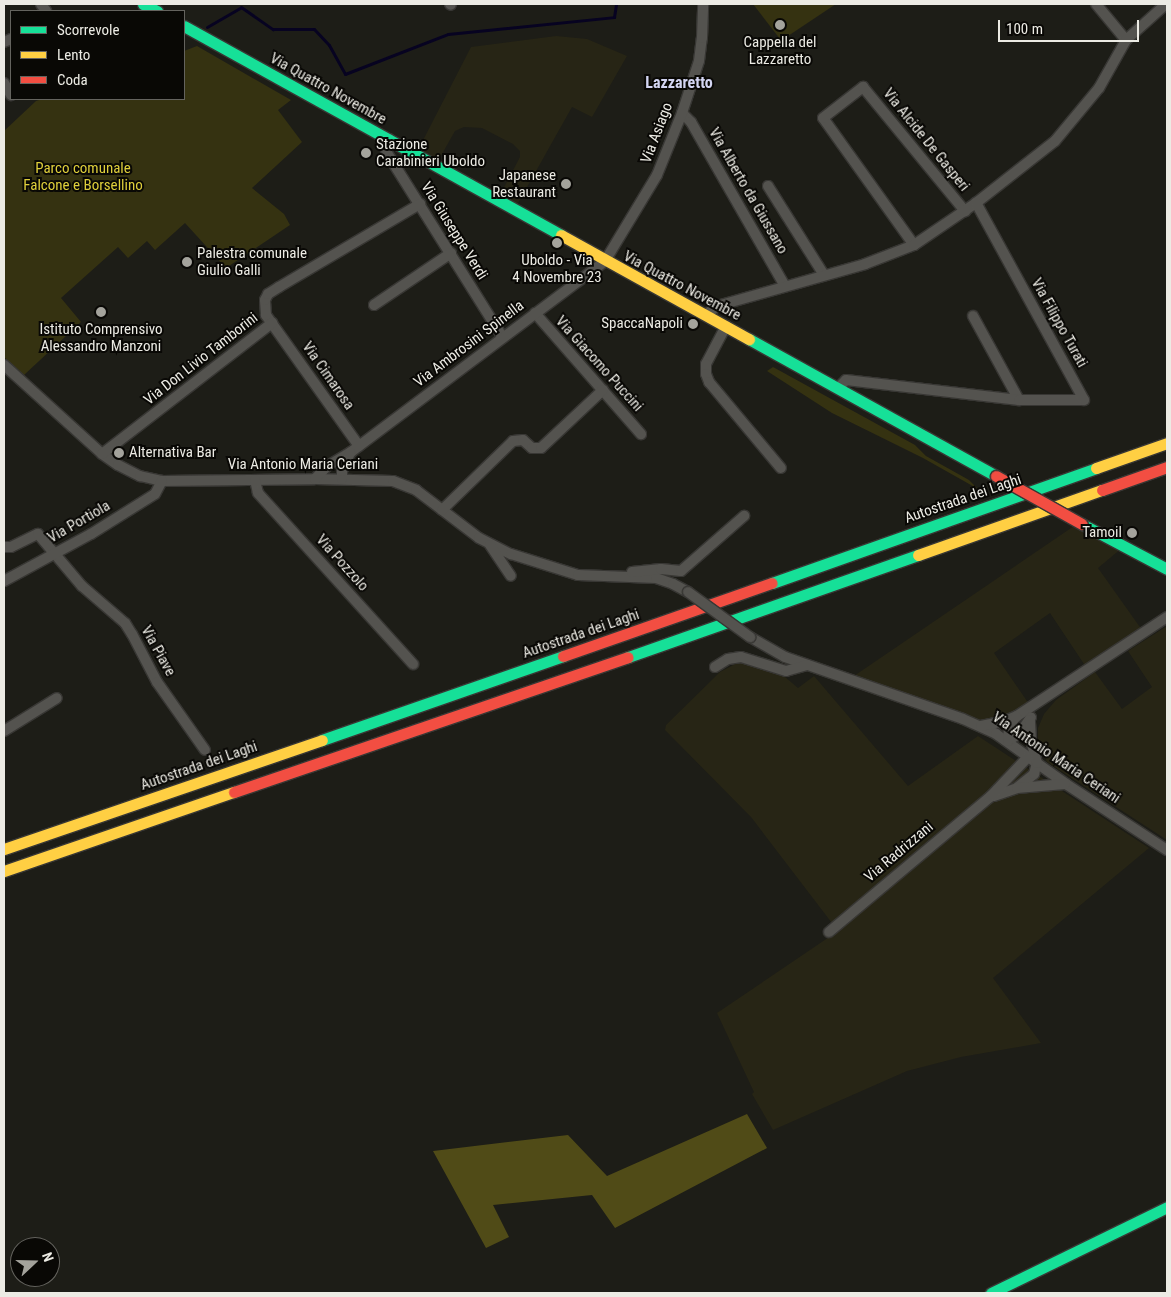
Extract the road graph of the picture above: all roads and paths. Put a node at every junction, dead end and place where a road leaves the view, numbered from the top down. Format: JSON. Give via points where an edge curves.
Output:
{"nodes":[{"id":1,"x":143,"y":4,"type":"edge"},
{"id":2,"x":703,"y":4,"type":"edge"},
{"id":3,"x":1096,"y":4,"type":"edge"},
{"id":4,"x":1166,"y":4,"type":"edge"},
{"id":5,"x":154,"y":10,"type":"edge"},
{"id":6,"x":185,"y":27,"type":"edge"},
{"id":7,"x":1126,"y":40,"type":"junction"},
{"id":8,"x":4,"y":83,"type":"edge"},
{"id":9,"x":10,"y":94,"type":"edge"},
{"id":10,"x":682,"y":113,"type":"junction"},
{"id":11,"x":388,"y":139,"type":"junction"},
{"id":12,"x":768,"y":186,"type":"dead end"},
{"id":13,"x":976,"y":203,"type":"junction"},
{"id":14,"x":420,"y":204,"type":"junction"},
{"id":15,"x":965,"y":211,"type":"junction"},
{"id":16,"x":914,"y":245,"type":"junction"},
{"id":17,"x":451,"y":253,"type":"junction"},
{"id":18,"x":605,"y":261,"type":"junction"},
{"id":19,"x":824,"y":275,"type":"junction"},
{"id":20,"x":785,"y":286,"type":"junction"},
{"id":21,"x":374,"y":305,"type":"dead end"},
{"id":22,"x":535,"y":313,"type":"junction"},
{"id":23,"x":706,"y":315,"type":"junction"},
{"id":24,"x":973,"y":316,"type":"dead end"},
{"id":25,"x":272,"y":324,"type":"junction"},
{"id":26,"x":726,"y":326,"type":"junction"},
{"id":27,"x":503,"y":338,"type":"junction"},
{"id":28,"x":4,"y":365,"type":"edge"},
{"id":29,"x":838,"y":388,"type":"junction"},
{"id":30,"x":602,"y":390,"type":"junction"},
{"id":31,"x":1019,"y":400,"type":"junction"},
{"id":32,"x":642,"y":434,"type":"dead end"},
{"id":33,"x":1167,"y":443,"type":"edge"},
{"id":34,"x":355,"y":449,"type":"junction"},
{"id":35,"x":102,"y":454,"type":"junction"},
{"id":36,"x":1167,"y":467,"type":"edge"},
{"id":37,"x":780,"y":468,"type":"dead end"},
{"id":38,"x":315,"y":479,"type":"junction"},
{"id":39,"x":342,"y":479,"type":"junction"},
{"id":40,"x":256,"y":480,"type":"junction"},
{"id":41,"x":162,"y":481,"type":"junction"},
{"id":42,"x":442,"y":510,"type":"junction"},
{"id":43,"x":744,"y":516,"type":"dead end"},
{"id":44,"x":489,"y":544,"type":"junction"},
{"id":45,"x":4,"y":547,"type":"edge"},
{"id":46,"x":53,"y":554,"type":"junction"},
{"id":47,"x":1167,"y":569,"type":"edge"},
{"id":48,"x":510,"y":576,"type":"dead end"},
{"id":49,"x":617,"y":577,"type":"junction"},
{"id":50,"x":4,"y":581,"type":"edge"},
{"id":51,"x":1167,"y":617,"type":"edge"},
{"id":52,"x":413,"y":664,"type":"dead end"},
{"id":53,"x":808,"y":665,"type":"junction"},
{"id":54,"x":715,"y":667,"type":"dead end"},
{"id":55,"x":57,"y":698,"type":"dead end"},
{"id":56,"x":1041,"y":700,"type":"junction"},
{"id":57,"x":1017,"y":716,"type":"junction"},
{"id":58,"x":1030,"y":720,"type":"junction"},
{"id":59,"x":981,"y":726,"type":"junction"},
{"id":60,"x":4,"y":731,"type":"edge"},
{"id":61,"x":1008,"y":741,"type":"junction"},
{"id":62,"x":205,"y":750,"type":"dead end"},
{"id":63,"x":1028,"y":757,"type":"junction"},
{"id":64,"x":1037,"y":763,"type":"junction"},
{"id":65,"x":1066,"y":784,"type":"junction"},
{"id":66,"x":1017,"y":788,"type":"junction"},
{"id":67,"x":990,"y":797,"type":"junction"},
{"id":68,"x":4,"y":849,"type":"edge"},
{"id":69,"x":1167,"y":850,"type":"edge"},
{"id":70,"x":4,"y":871,"type":"edge"},
{"id":71,"x":829,"y":932,"type":"dead end"},
{"id":72,"x":1167,"y":1206,"type":"edge"},
{"id":73,"x":991,"y":1293,"type":"edge"}],
"edges":[{"from":1,"to":5,"type":"main road"},
{"from":2,"to":10,"type":"street","name":"Via Asiago","via":[[699,61]]},
{"from":3,"to":7,"type":"street"},
{"from":4,"to":7,"type":"street","name":"Via Alcide De Gasperi"},
{"from":6,"to":11,"type":"main road","name":"Via Quattro Novembre"},
{"from":7,"to":13,"type":"street","name":"Via Alcide De Gasperi","via":[[1099,88],[1055,141]]},
{"from":8,"to":9,"type":"street"},
{"from":10,"to":18,"type":"street","name":"Via Asiago","via":[[657,175]]},
{"from":10,"to":20,"type":"street","name":"Via Alberto da Giussano","via":[[691,122]]},
{"from":11,"to":14,"type":"street","name":"Via Giuseppe Verdi","via":[[387,153]]},
{"from":11,"to":18,"type":"main road","name":"Via Quattro Novembre"},
{"from":12,"to":19,"type":"street"},
{"from":13,"to":15,"type":"street","name":"Via Alcide De Gasperi"},
{"from":13,"to":31,"type":"street","name":"Via Filippo Turati","via":[[1084,400]]},
{"from":14,"to":17,"type":"street","name":"Via Giuseppe Verdi"},
{"from":14,"to":25,"type":"street","name":"Via Don Livio Tamborini","via":[[268,294],[264,307]]},
{"from":15,"to":16,"type":"street","name":"Via Alcide De Gasperi"},
{"from":15,"to":16,"type":"street","name":"Via Alcide De Gasperi","via":[[863,87],[823,118]]},
{"from":16,"to":19,"type":"street","name":"Via Alcide De Gasperi","via":[[865,264]]},
{"from":17,"to":21,"type":"street"},
{"from":17,"to":27,"type":"street","name":"Via Giuseppe Verdi"},
{"from":18,"to":22,"type":"street","name":"Via Ambrosini Spinella"},
{"from":18,"to":23,"type":"main road","name":"Via Quattro Novembre"},
{"from":19,"to":20,"type":"street","name":"Via Alcide De Gasperi"},
{"from":20,"to":23,"type":"street","name":"Via Alcide De Gasperi","via":[[717,306]]},
{"from":22,"to":27,"type":"street","name":"Via Ambrosini Spinella"},
{"from":22,"to":30,"type":"street","name":"Via Giacomo Puccini"},
{"from":23,"to":26,"type":"main road","name":"Via Quattro Novembre"},
{"from":24,"to":31,"type":"street"},
{"from":25,"to":34,"type":"street","name":"Via Cimarosa"},
{"from":25,"to":35,"type":"street","name":"Via Don Livio Tamborini"},
{"from":26,"to":29,"type":"main road","name":"Via Quattro Novembre"},
{"from":26,"to":37,"type":"street","via":[[706,364],[709,382]]},
{"from":27,"to":34,"type":"street","name":"Via Ambrosini Spinella"},
{"from":28,"to":35,"type":"street","name":"Via Antonio Maria Ceriani"},
{"from":29,"to":31,"type":"street","name":"Via Filippo Turati","via":[[846,380]]},
{"from":29,"to":47,"type":"main road","name":"Via Quattro Novembre","bridge":true},
{"from":30,"to":32,"type":"street","name":"Via Giacomo Puccini"},
{"from":30,"to":42,"type":"street","via":[[541,448],[532,448],[524,440],[514,441]]},
{"from":33,"to":68,"type":"main road","name":"Autostrada dei Laghi"},
{"from":34,"to":38,"type":"street","name":"Via Ambrosini Spinella","via":[[326,467]]},
{"from":34,"to":39,"type":"street","via":[[342,472]]},
{"from":35,"to":41,"type":"street","name":"Via Antonio Maria Ceriani","via":[[129,472]]},
{"from":36,"to":70,"type":"main road"},
{"from":38,"to":39,"type":"street","name":"Via Antonio Maria Ceriani"},
{"from":38,"to":40,"type":"street","name":"Via Antonio Maria Ceriani"},
{"from":39,"to":42,"type":"street","name":"Via Antonio Maria Ceriani","via":[[399,483],[416,490]]},
{"from":40,"to":41,"type":"street","name":"Via Antonio Maria Ceriani"},
{"from":40,"to":52,"type":"street","name":"Via Pozzolo","via":[[258,493]]},
{"from":41,"to":46,"type":"street","name":"Via Portiola","via":[[156,494]]},
{"from":42,"to":44,"type":"street","name":"Via Antonio Maria Ceriani"},
{"from":43,"to":49,"type":"street","name":"Via Antonio Maria Ceriani","via":[[681,570],[638,570]]},
{"from":44,"to":48,"type":"street"},
{"from":44,"to":49,"type":"street","name":"Via Antonio Maria Ceriani","via":[[566,572]]},
{"from":45,"to":46,"type":"street","name":"Via Piave","via":[[12,547],[38,534]]},
{"from":46,"to":50,"type":"street","name":"Via Portiola"},
{"from":46,"to":62,"type":"street","name":"Via Piave","via":[[128,628],[157,682]]},
{"from":49,"to":53,"type":"street","name":"Via Antonio Maria Ceriani","bridge":true,"via":[[656,578],[673,584],[777,654]]},
{"from":51,"to":56,"type":"street"},
{"from":53,"to":54,"type":"street","via":[[786,671],[741,657],[728,659]]},
{"from":53,"to":59,"type":"street","name":"Via Antonio Maria Ceriani"},
{"from":55,"to":60,"type":"street"},
{"from":56,"to":57,"type":"street"},
{"from":56,"to":58,"type":"street"},
{"from":57,"to":59,"type":"street"},
{"from":57,"to":61,"type":"street","via":[[1009,725]]},
{"from":58,"to":61,"type":"street"},
{"from":58,"to":64,"type":"street"},
{"from":59,"to":61,"type":"street","name":"Via Antonio Maria Ceriani"},
{"from":61,"to":63,"type":"street","name":"Via Antonio Maria Ceriani"},
{"from":63,"to":64,"type":"street","name":"Via Antonio Maria Ceriani"},
{"from":63,"to":67,"type":"street","name":"Via Radrizzani"},
{"from":64,"to":65,"type":"street","name":"Via Antonio Maria Ceriani"},
{"from":64,"to":66,"type":"street","name":"Via Radrizzani","via":[[1034,774]]},
{"from":65,"to":66,"type":"street","name":"Via Radrizzani"},
{"from":65,"to":69,"type":"street","name":"Via Antonio Maria Ceriani"},
{"from":66,"to":67,"type":"street","name":"Via Radrizzani"},
{"from":67,"to":71,"type":"street","name":"Via Radrizzani"},
{"from":72,"to":73,"type":"main road"}]}
